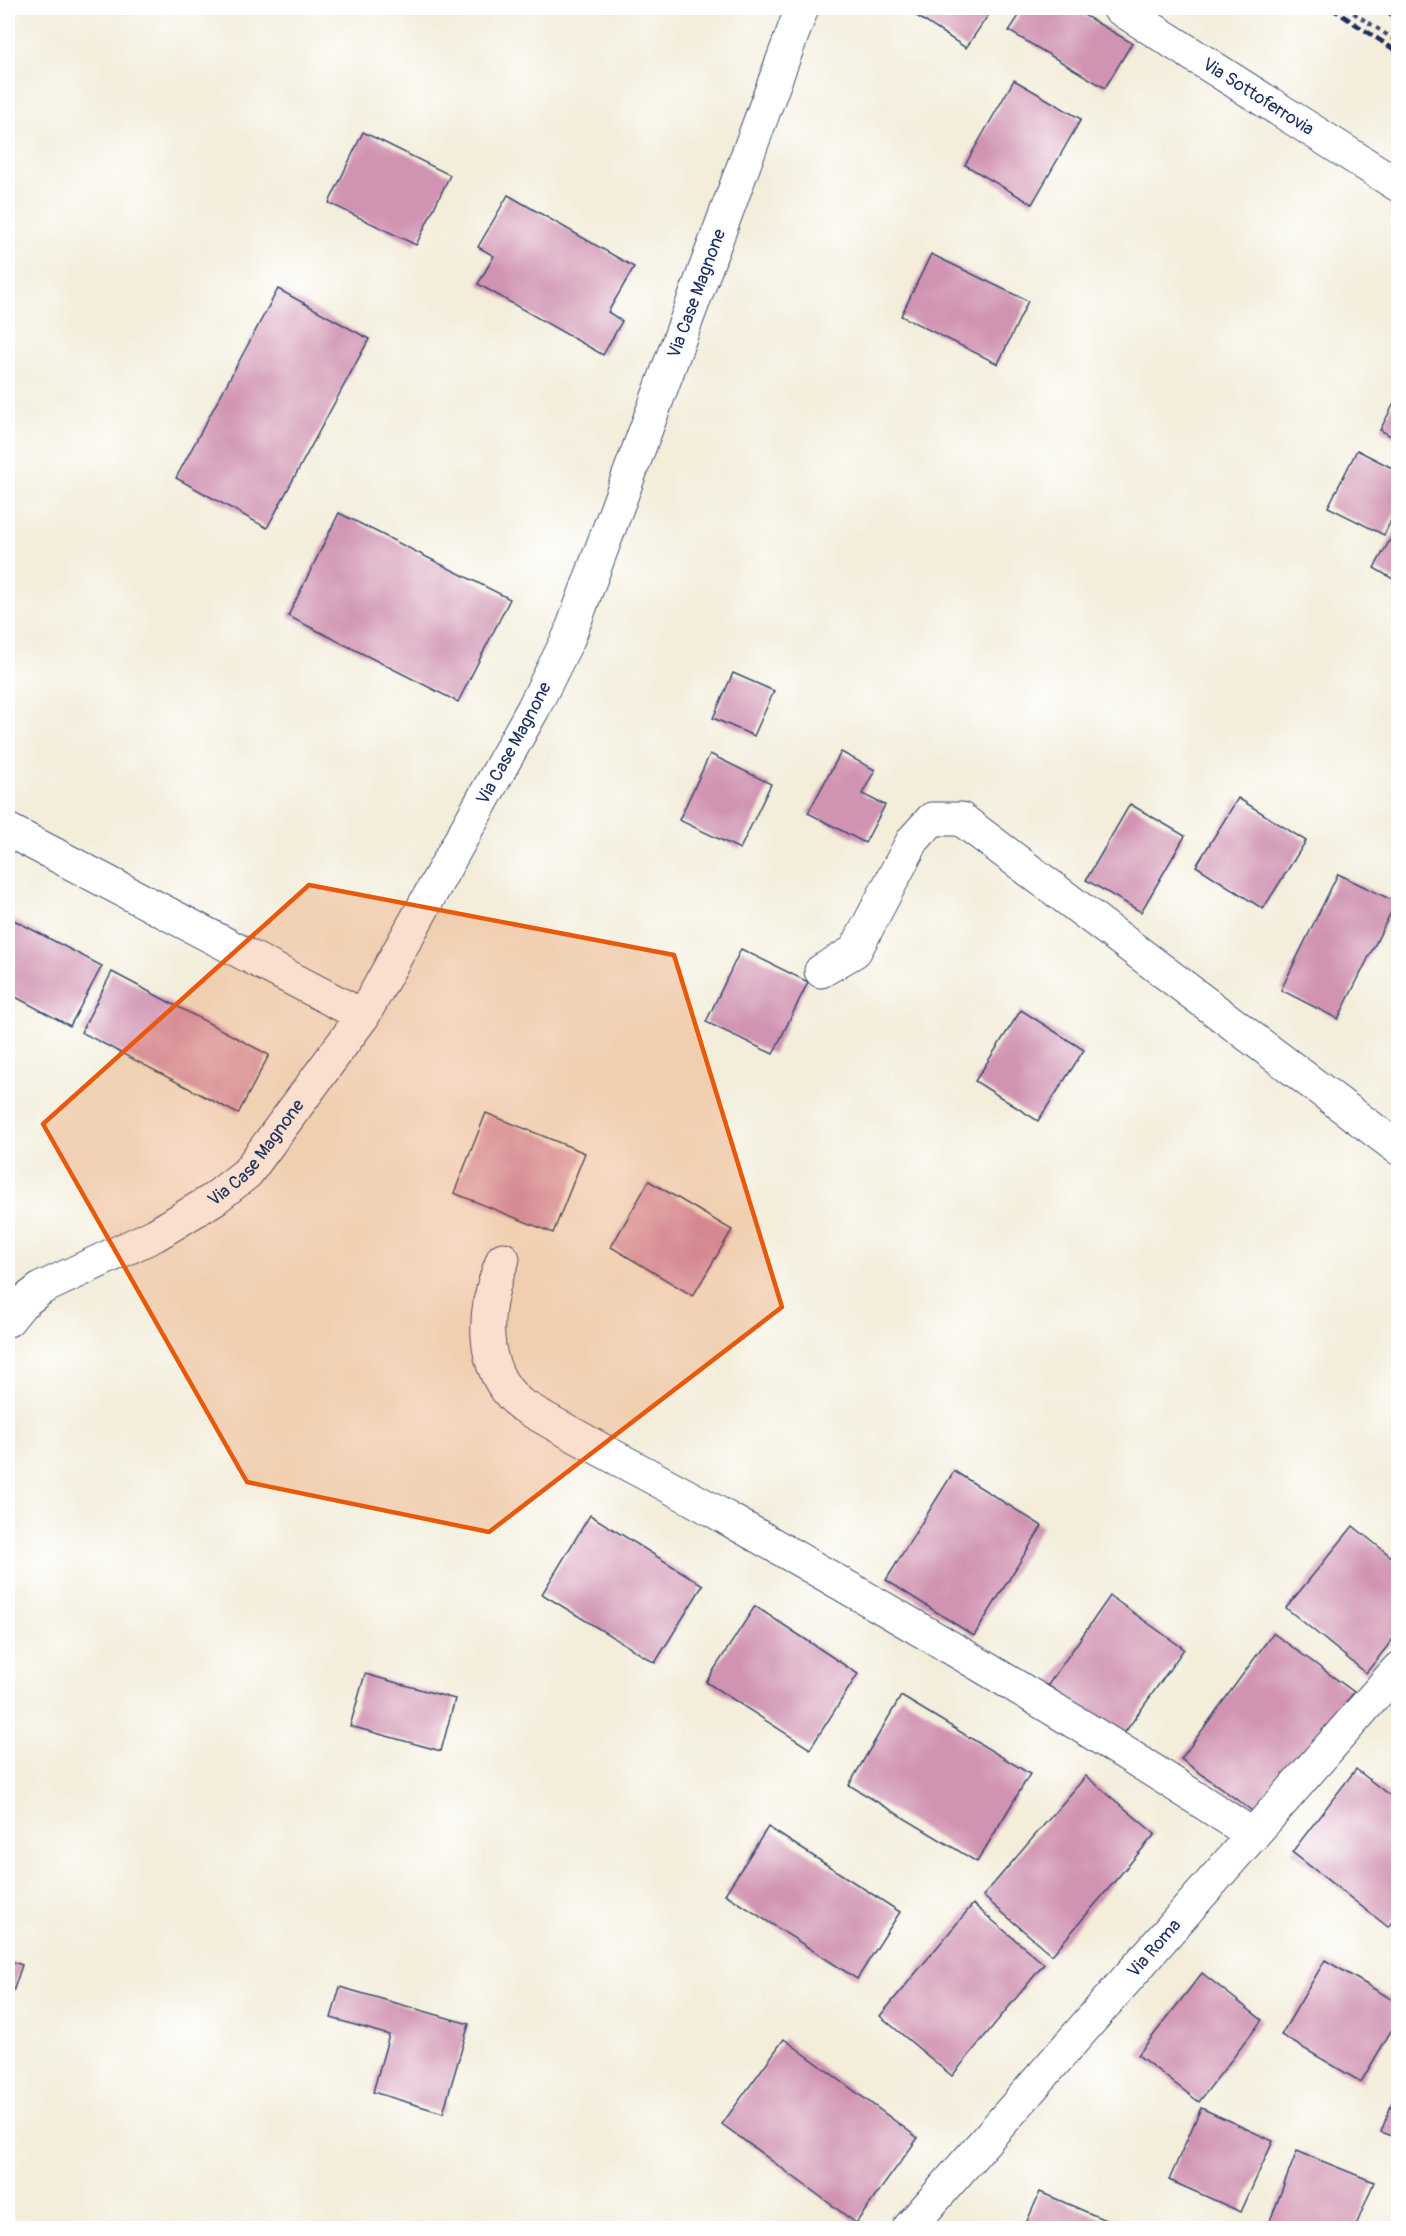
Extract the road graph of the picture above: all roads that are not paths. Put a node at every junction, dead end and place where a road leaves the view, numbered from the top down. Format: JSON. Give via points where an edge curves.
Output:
{"nodes":[{"id":1,"x":802,"y":8,"type":"edge"},
{"id":2,"x":1119,"y":8,"type":"edge"},
{"id":3,"x":1398,"y":185,"type":"edge"},
{"id":4,"x":8,"y":830,"type":"edge"},
{"id":5,"x":821,"y":971,"type":"dead end"},
{"id":6,"x":363,"y":1016,"type":"junction"},
{"id":7,"x":1398,"y":1148,"type":"edge"},
{"id":8,"x":503,"y":1259,"type":"dead end"},
{"id":9,"x":8,"y":1320,"type":"edge"},
{"id":10,"x":1398,"y":1668,"type":"edge"},
{"id":11,"x":1253,"y":1835,"type":"junction"},
{"id":12,"x":909,"y":2229,"type":"edge"}],
"edges":[{"from":1,"to":6,"type":"street","name":"Via Case Magnone","via":[[569,637]]},
{"from":2,"to":3,"type":"street","name":"Via Sottoferrovia"},
{"from":4,"to":6,"type":"street"},
{"from":5,"to":7,"type":"street","via":[[855,951],[913,840],[932,819],[961,819]]},
{"from":6,"to":9,"type":"street","name":"Via Case Magnone","via":[[247,1173],[214,1199],[155,1235],[42,1288]]},
{"from":8,"to":11,"type":"street","via":[[494,1280],[487,1324],[490,1354],[501,1383],[520,1404],[729,1519],[994,1673],[1152,1768]]},
{"from":10,"to":11,"type":"street","name":"Via Roma"},
{"from":11,"to":12,"type":"street","name":"Via Roma"}]}
